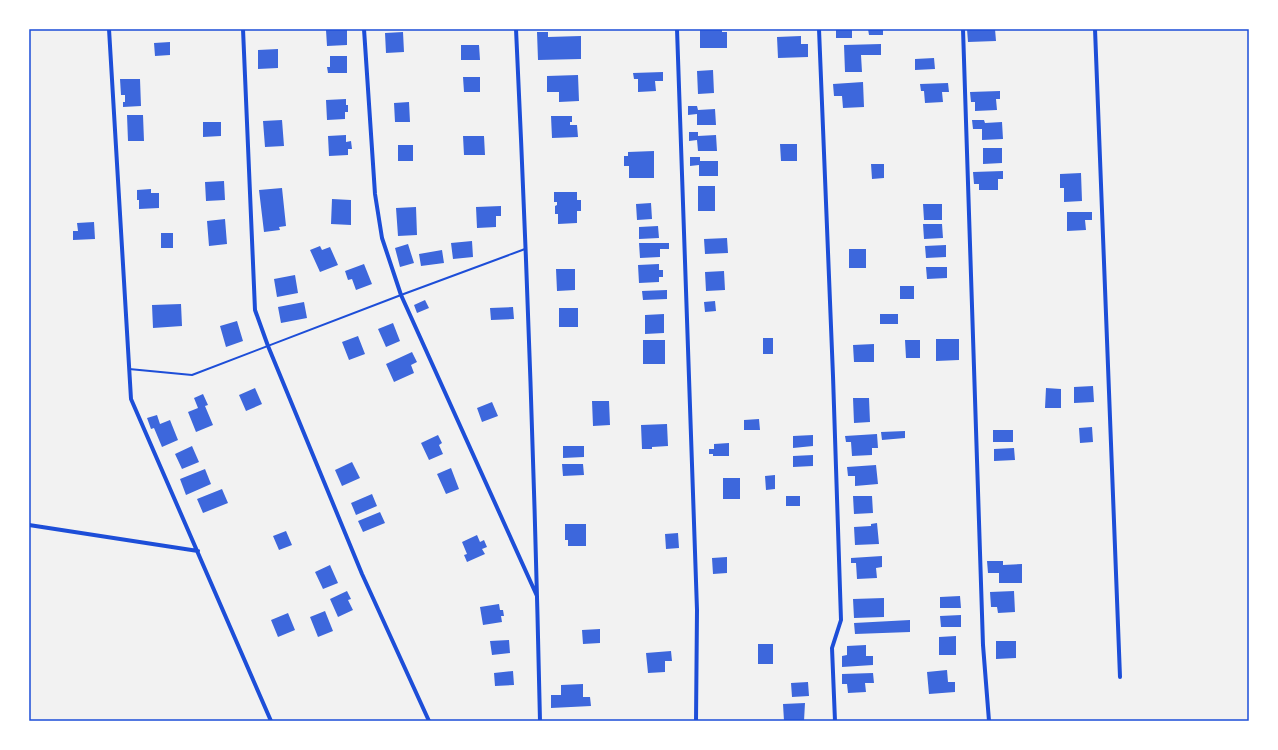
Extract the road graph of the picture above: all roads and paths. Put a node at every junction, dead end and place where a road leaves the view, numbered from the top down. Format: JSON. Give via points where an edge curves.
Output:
{"nodes":[{"id":1,"x":109,"y":29,"type":"edge"},
{"id":2,"x":243,"y":29,"type":"edge"},
{"id":3,"x":364,"y":29,"type":"edge"},
{"id":4,"x":516,"y":29,"type":"edge"},
{"id":5,"x":677,"y":29,"type":"edge"},
{"id":6,"x":819,"y":29,"type":"edge"},
{"id":7,"x":963,"y":29,"type":"edge"},
{"id":8,"x":1095,"y":29,"type":"edge"},
{"id":9,"x":526,"y":249,"type":"junction"},
{"id":10,"x":401,"y":295,"type":"junction"},
{"id":11,"x":268,"y":346,"type":"junction"},
{"id":12,"x":129,"y":369,"type":"junction"},
{"id":13,"x":29,"y":524,"type":"edge"},
{"id":14,"x":198,"y":551,"type":"junction"},
{"id":15,"x":538,"y":598,"type":"junction"},
{"id":16,"x":1120,"y":677,"type":"dead end"},
{"id":17,"x":271,"y":721,"type":"edge"},
{"id":18,"x":429,"y":721,"type":"edge"},
{"id":19,"x":540,"y":721,"type":"edge"},
{"id":20,"x":696,"y":721,"type":"edge"},
{"id":21,"x":835,"y":721,"type":"edge"},
{"id":22,"x":989,"y":721,"type":"edge"}],
"edges":[{"from":1,"to":12,"type":"street"},
{"from":2,"to":11,"type":"street","via":[[256,310]]},
{"from":3,"to":10,"type":"street","via":[[374,194],[382,238]]},
{"from":4,"to":9,"type":"street"},
{"from":5,"to":20,"type":"street","via":[[697,610]]},
{"from":6,"to":21,"type":"street","via":[[841,620],[832,648]]},
{"from":7,"to":22,"type":"street","via":[[983,645]]},
{"from":8,"to":16,"type":"street"},
{"from":9,"to":10,"type":"lane"},
{"from":9,"to":15,"type":"street"},
{"from":10,"to":11,"type":"lane"},
{"from":10,"to":15,"type":"street"},
{"from":11,"to":12,"type":"lane","via":[[192,375]]},
{"from":11,"to":18,"type":"street","via":[[362,574]]},
{"from":12,"to":14,"type":"street","via":[[131,399]]},
{"from":13,"to":14,"type":"street"},
{"from":14,"to":17,"type":"street"},
{"from":15,"to":19,"type":"street"}]}
